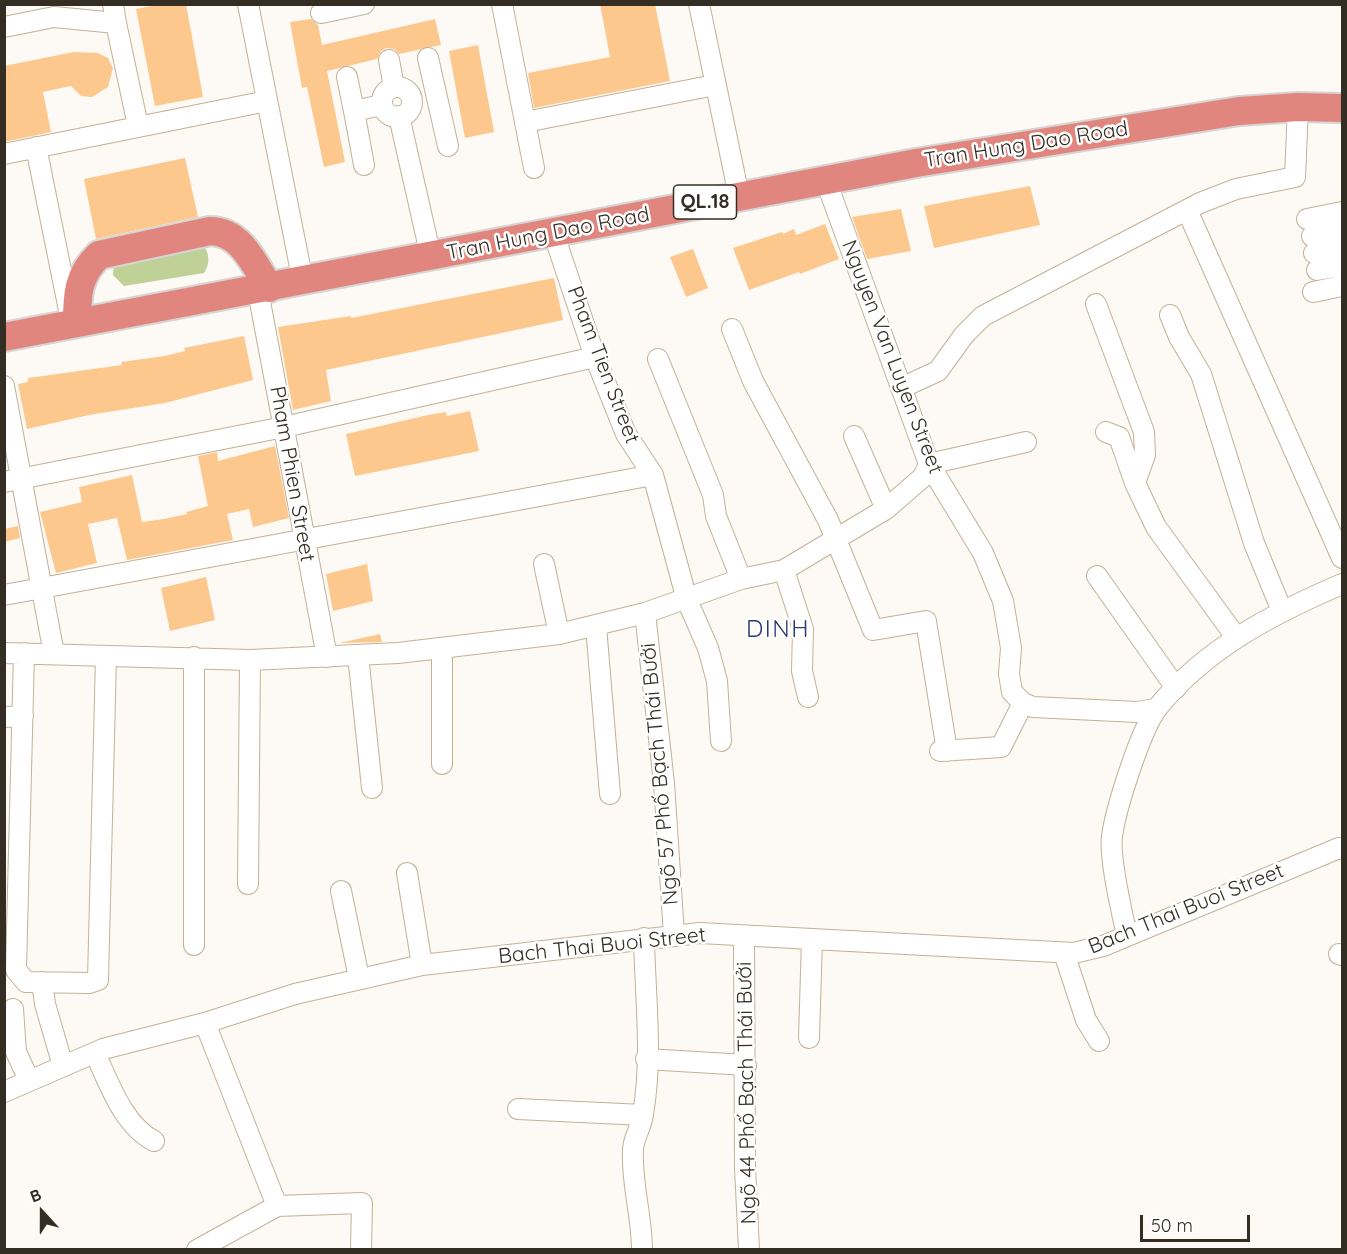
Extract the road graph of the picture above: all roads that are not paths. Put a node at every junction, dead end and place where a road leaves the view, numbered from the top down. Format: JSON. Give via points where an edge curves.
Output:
{"nodes":[{"id":1,"x":248,"y":4,"type":"edge"},
{"id":2,"x":364,"y":4,"type":"edge"},
{"id":3,"x":502,"y":4,"type":"edge"},
{"id":4,"x":699,"y":4,"type":"edge"},
{"id":5,"x":321,"y":13,"type":"dead end"},
{"id":6,"x":115,"y":14,"type":"edge"},
{"id":7,"x":4,"y":27,"type":"edge"},
{"id":8,"x":429,"y":58,"type":"dead end"},
{"id":9,"x":389,"y":60,"type":"dead end"},
{"id":10,"x":347,"y":76,"type":"dead end"},
{"id":11,"x":716,"y":85,"type":"junction"},
{"id":12,"x":403,"y":93,"type":"junction"},
{"id":13,"x":436,"y":93,"type":"junction"},
{"id":14,"x":267,"y":101,"type":"junction"},
{"id":15,"x":382,"y":105,"type":"junction"},
{"id":16,"x":1298,"y":107,"type":"junction"},
{"id":17,"x":1342,"y":108,"type":"edge"},
{"id":18,"x":354,"y":111,"type":"junction"},
{"id":19,"x":399,"y":116,"type":"junction"},
{"id":20,"x":525,"y":122,"type":"junction"},
{"id":21,"x":138,"y":126,"type":"junction"},
{"id":22,"x":448,"y":146,"type":"dead end"},
{"id":23,"x":36,"y":147,"type":"junction"},
{"id":24,"x":4,"y":154,"type":"edge"},
{"id":25,"x":364,"y":165,"type":"dead end"},
{"id":26,"x":534,"y":168,"type":"dead end"},
{"id":27,"x":826,"y":181,"type":"junction"},
{"id":28,"x":739,"y":196,"type":"junction"},
{"id":29,"x":1187,"y":210,"type":"junction"},
{"id":30,"x":1342,"y":212,"type":"edge"},
{"id":31,"x":1342,"y":229,"type":"edge"},
{"id":32,"x":553,"y":232,"type":"junction"},
{"id":33,"x":1312,"y":244,"type":"junction"},
{"id":34,"x":1342,"y":247,"type":"edge"},
{"id":35,"x":432,"y":257,"type":"junction"},
{"id":36,"x":1342,"y":266,"type":"edge"},
{"id":37,"x":303,"y":282,"type":"junction"},
{"id":38,"x":1342,"y":286,"type":"edge"},
{"id":39,"x":263,"y":289,"type":"junction"},
{"id":40,"x":1313,"y":292,"type":"dead end"},
{"id":41,"x":1096,"y":304,"type":"dead end"},
{"id":42,"x":1170,"y":315,"type":"dead end"},
{"id":43,"x":74,"y":322,"type":"junction"},
{"id":44,"x":732,"y":329,"type":"dead end"},
{"id":45,"x":4,"y":337,"type":"edge"},
{"id":46,"x":595,"y":357,"type":"junction"},
{"id":47,"x":658,"y":358,"type":"dead end"},
{"id":48,"x":4,"y":386,"type":"edge"},
{"id":49,"x":901,"y":388,"type":"junction"},
{"id":50,"x":284,"y":427,"type":"junction"},
{"id":51,"x":1106,"y":432,"type":"dead end"},
{"id":52,"x":854,"y":436,"type":"dead end"},
{"id":53,"x":1026,"y":442,"type":"dead end"},
{"id":54,"x":929,"y":464,"type":"junction"},
{"id":55,"x":653,"y":475,"type":"junction"},
{"id":56,"x":14,"y":480,"type":"edge"},
{"id":57,"x":1135,"y":483,"type":"junction"},
{"id":58,"x":886,"y":509,"type":"junction"},
{"id":59,"x":304,"y":538,"type":"junction"},
{"id":60,"x":835,"y":538,"type":"junction"},
{"id":61,"x":1342,"y":558,"type":"edge"},
{"id":62,"x":544,"y":564,"type":"dead end"},
{"id":63,"x":784,"y":570,"type":"junction"},
{"id":64,"x":1097,"y":576,"type":"dead end"},
{"id":65,"x":741,"y":579,"type":"junction"},
{"id":66,"x":1342,"y":584,"type":"edge"},
{"id":67,"x":44,"y":587,"type":"junction"},
{"id":68,"x":4,"y":595,"type":"edge"},
{"id":69,"x":687,"y":600,"type":"junction"},
{"id":70,"x":1282,"y":611,"type":"junction"},
{"id":71,"x":645,"y":613,"type":"junction"},
{"id":72,"x":596,"y":626,"type":"junction"},
{"id":73,"x":559,"y":634,"type":"junction"},
{"id":74,"x":1236,"y":637,"type":"junction"},
{"id":75,"x":442,"y":649,"type":"junction"},
{"id":76,"x":14,"y":653,"type":"edge"},
{"id":77,"x":54,"y":654,"type":"junction"},
{"id":78,"x":358,"y":655,"type":"junction"},
{"id":79,"x":106,"y":657,"type":"junction"},
{"id":80,"x":194,"y":657,"type":"junction"},
{"id":81,"x":327,"y":657,"type":"junction"},
{"id":82,"x":250,"y":660,"type":"junction"},
{"id":83,"x":1176,"y":688,"type":"junction"},
{"id":84,"x":808,"y":697,"type":"dead end"},
{"id":85,"x":1023,"y":703,"type":"junction"},
{"id":86,"x":1156,"y":709,"type":"junction"},
{"id":87,"x":14,"y":716,"type":"edge"},
{"id":88,"x":721,"y":741,"type":"dead end"},
{"id":89,"x":442,"y":764,"type":"dead end"},
{"id":90,"x":372,"y":788,"type":"dead end"},
{"id":91,"x":610,"y":794,"type":"dead end"},
{"id":92,"x":12,"y":843,"type":"edge"},
{"id":93,"x":1341,"y":847,"type":"edge"},
{"id":94,"x":407,"y":873,"type":"dead end"},
{"id":95,"x":248,"y":884,"type":"dead end"},
{"id":96,"x":341,"y":891,"type":"dead end"},
{"id":97,"x":674,"y":935,"type":"junction"},
{"id":98,"x":744,"y":936,"type":"junction"},
{"id":99,"x":1127,"y":936,"type":"junction"},
{"id":100,"x":644,"y":938,"type":"junction"},
{"id":101,"x":812,"y":939,"type":"junction"},
{"id":102,"x":194,"y":945,"type":"dead end"},
{"id":103,"x":1064,"y":953,"type":"junction"},
{"id":104,"x":422,"y":965,"type":"junction"},
{"id":105,"x":359,"y":978,"type":"junction"},
{"id":106,"x":42,"y":982,"type":"junction"},
{"id":107,"x":13,"y":1009,"type":"dead end"},
{"id":108,"x":205,"y":1023,"type":"junction"},
{"id":109,"x":809,"y":1038,"type":"dead end"},
{"id":110,"x":1099,"y":1041,"type":"dead end"},
{"id":111,"x":95,"y":1053,"type":"junction"},
{"id":112,"x":646,"y":1059,"type":"junction"},
{"id":113,"x":746,"y":1065,"type":"junction"},
{"id":114,"x":63,"y":1066,"type":"junction"},
{"id":115,"x":29,"y":1080,"type":"junction"},
{"id":116,"x":4,"y":1092,"type":"edge"},
{"id":117,"x":518,"y":1109,"type":"dead end"},
{"id":118,"x":643,"y":1115,"type":"junction"},
{"id":119,"x":154,"y":1141,"type":"dead end"},
{"id":120,"x":277,"y":1206,"type":"junction"},
{"id":121,"x":197,"y":1250,"type":"edge"},
{"id":122,"x":361,"y":1250,"type":"edge"},
{"id":123,"x":642,"y":1250,"type":"edge"},
{"id":124,"x":749,"y":1250,"type":"edge"}],
"edges":[{"from":1,"to":14,"type":"street"},
{"from":2,"to":5,"type":"street"},
{"from":3,"to":20,"type":"street"},
{"from":4,"to":11,"type":"street"},
{"from":6,"to":7,"type":"street","via":[[54,17]]},
{"from":6,"to":21,"type":"street"},
{"from":8,"to":13,"type":"street"},
{"from":9,"to":12,"type":"street"},
{"from":10,"to":18,"type":"street"},
{"from":11,"to":20,"type":"street"},
{"from":11,"to":28,"type":"street"},
{"from":12,"to":13,"type":"street"},
{"from":12,"to":15,"type":"street","via":[[383,95]]},
{"from":12,"to":19,"type":"street","via":[[409,110]]},
{"from":13,"to":22,"type":"street"},
{"from":14,"to":21,"type":"street"},
{"from":14,"to":37,"type":"street"},
{"from":15,"to":18,"type":"street"},
{"from":15,"to":19,"type":"street","via":[[387,113]]},
{"from":16,"to":17,"type":"highway","name":"Tran Hung Dao Road","number":"QL.18"},
{"from":16,"to":27,"type":"highway","name":"Tran Hung Dao Road","number":"QL.18","via":[[1168,121]]},
{"from":16,"to":29,"type":"street","via":[[1295,177],[1236,189]]},
{"from":18,"to":25,"type":"street"},
{"from":19,"to":35,"type":"street"},
{"from":20,"to":26,"type":"street"},
{"from":21,"to":23,"type":"street"},
{"from":23,"to":24,"type":"street"},
{"from":23,"to":43,"type":"street"},
{"from":27,"to":28,"type":"highway","name":"Tran Hung Dao Road","number":"QL.18"},
{"from":27,"to":49,"type":"street","name":"Nguyen Van Luyen Street"},
{"from":28,"to":32,"type":"highway","name":"Tran Hung Dao Road","number":"QL.18"},
{"from":29,"to":49,"type":"street","via":[[983,316],[964,334],[938,371]]},
{"from":29,"to":61,"type":"street"},
{"from":30,"to":33,"type":"street"},
{"from":31,"to":33,"type":"street"},
{"from":32,"to":35,"type":"highway","name":"Tran Hung Dao Road","number":"QL.18"},
{"from":32,"to":46,"type":"street","name":"Pham Tien Street"},
{"from":33,"to":34,"type":"street"},
{"from":33,"to":36,"type":"street"},
{"from":35,"to":37,"type":"highway","name":"Tran Hung Dao Road","number":"QL.18"},
{"from":37,"to":39,"type":"highway","name":"Tran Hung Dao Road","number":"QL.18"},
{"from":38,"to":40,"type":"street"},
{"from":39,"to":43,"type":"highway","name":"Tran Hung Dao Road","number":"QL.18"},
{"from":39,"to":43,"type":"highway","via":[[250,257],[236,239],[210,231],[99,255],[79,283]]},
{"from":39,"to":50,"type":"street","name":"Pham Phien Street"},
{"from":41,"to":57,"type":"street","via":[[1144,432],[1145,455]]},
{"from":42,"to":70,"type":"street","via":[[1201,374],[1254,543]]},
{"from":43,"to":45,"type":"highway","name":"Tran Hung Dao Road","number":"QL.18"},
{"from":44,"to":60,"type":"street","via":[[753,381]]},
{"from":46,"to":50,"type":"street"},
{"from":46,"to":55,"type":"street","name":"Pham Tien Street","via":[[626,434]]},
{"from":47,"to":65,"type":"street","via":[[713,495]]},
{"from":48,"to":56,"type":"street"},
{"from":49,"to":54,"type":"street","name":"Nguyen Van Luyen Street"},
{"from":50,"to":56,"type":"street"},
{"from":50,"to":59,"type":"street","name":"Pham Phien Street"},
{"from":51,"to":57,"type":"street","via":[[1119,437]]},
{"from":52,"to":58,"type":"street"},
{"from":53,"to":54,"type":"street"},
{"from":54,"to":58,"type":"street","via":[[923,477]]},
{"from":54,"to":85,"type":"street","name":"Nguyen Van Luyen Street","via":[[993,575],[1003,601],[1011,648],[1012,692]]},
{"from":55,"to":59,"type":"street"},
{"from":55,"to":69,"type":"street","name":"Pham Tien Street"},
{"from":56,"to":67,"type":"street"},
{"from":57,"to":74,"type":"street","via":[[1156,527]]},
{"from":58,"to":60,"type":"street"},
{"from":59,"to":67,"type":"street"},
{"from":59,"to":81,"type":"street","name":"Pham Phien Street"},
{"from":60,"to":63,"type":"street"},
{"from":60,"to":85,"type":"street","via":[[873,630],[926,621],[943,751],[1001,747]]},
{"from":62,"to":73,"type":"street"},
{"from":63,"to":65,"type":"street"},
{"from":63,"to":84,"type":"street","via":[[803,629],[802,671]]},
{"from":64,"to":83,"type":"street"},
{"from":65,"to":69,"type":"street"},
{"from":66,"to":70,"type":"street"},
{"from":67,"to":68,"type":"street"},
{"from":67,"to":77,"type":"street"},
{"from":69,"to":71,"type":"street"},
{"from":69,"to":88,"type":"street","name":"Pham Tien Street","via":[[708,648],[717,681]]},
{"from":70,"to":74,"type":"street"},
{"from":71,"to":72,"type":"street"},
{"from":71,"to":97,"type":"street","name":"Ngõ 57 Phố Bạch Thái Bưởi","via":[[664,783]]},
{"from":72,"to":73,"type":"street"},
{"from":72,"to":91,"type":"street"},
{"from":73,"to":75,"type":"street"},
{"from":74,"to":83,"type":"street"},
{"from":75,"to":78,"type":"street"},
{"from":75,"to":89,"type":"street"},
{"from":76,"to":77,"type":"street"},
{"from":76,"to":87,"type":"street"},
{"from":77,"to":79,"type":"street"},
{"from":78,"to":81,"type":"street"},
{"from":78,"to":90,"type":"street"},
{"from":79,"to":80,"type":"street"},
{"from":79,"to":106,"type":"street","via":[[100,971],[98,980],[89,983]]},
{"from":80,"to":82,"type":"street"},
{"from":80,"to":102,"type":"street"},
{"from":81,"to":82,"type":"street"},
{"from":82,"to":95,"type":"street"},
{"from":83,"to":86,"type":"street"},
{"from":85,"to":86,"type":"street","via":[[1033,707],[1137,712]]},
{"from":86,"to":99,"type":"street","via":[[1131,766],[1112,838]]},
{"from":87,"to":92,"type":"street"},
{"from":92,"to":106,"type":"street","via":[[16,970],[26,982]]},
{"from":93,"to":99,"type":"street","name":"Bach Thai Buoi Street"},
{"from":94,"to":104,"type":"street"},
{"from":96,"to":105,"type":"street"},
{"from":97,"to":98,"type":"street","name":"Bach Thai Buoi Street"},
{"from":97,"to":100,"type":"street","name":"Bach Thai Buoi Street"},
{"from":98,"to":101,"type":"street","name":"Bach Thai Buoi Street"},
{"from":98,"to":113,"type":"street","name":"Ngõ 44 Phố Bạch Thái Bưởi"},
{"from":99,"to":103,"type":"street","name":"Bach Thai Buoi Street","via":[[1103,946]]},
{"from":100,"to":104,"type":"street","name":"Bach Thai Buoi Street"},
{"from":100,"to":112,"type":"street"},
{"from":101,"to":103,"type":"street","name":"Bach Thai Buoi Street"},
{"from":101,"to":109,"type":"street"},
{"from":103,"to":110,"type":"street","via":[[1086,1020]]},
{"from":104,"to":105,"type":"street","name":"Bach Thai Buoi Street"},
{"from":105,"to":108,"type":"street","name":"Bach Thai Buoi Street"},
{"from":106,"to":114,"type":"street"},
{"from":107,"to":115,"type":"street","via":[[16,1052]]},
{"from":108,"to":111,"type":"street","name":"Bach Thai Buoi Street"},
{"from":108,"to":120,"type":"street"},
{"from":111,"to":114,"type":"street","name":"Bach Thai Buoi Street"},
{"from":111,"to":119,"type":"street","via":[[129,1119],[142,1135]]},
{"from":112,"to":113,"type":"street"},
{"from":112,"to":118,"type":"street"},
{"from":113,"to":124,"type":"street","name":"Ngõ 44 Phố Bạch Thái Bưởi"},
{"from":114,"to":115,"type":"street","name":"Bach Thai Buoi Street"},
{"from":115,"to":116,"type":"street","name":"Bach Thai Buoi Street"},
{"from":117,"to":118,"type":"street"},
{"from":118,"to":123,"type":"street","via":[[633,1147],[633,1187],[641,1219]]},
{"from":120,"to":121,"type":"street"},
{"from":120,"to":122,"type":"street","via":[[362,1203]]}]}
